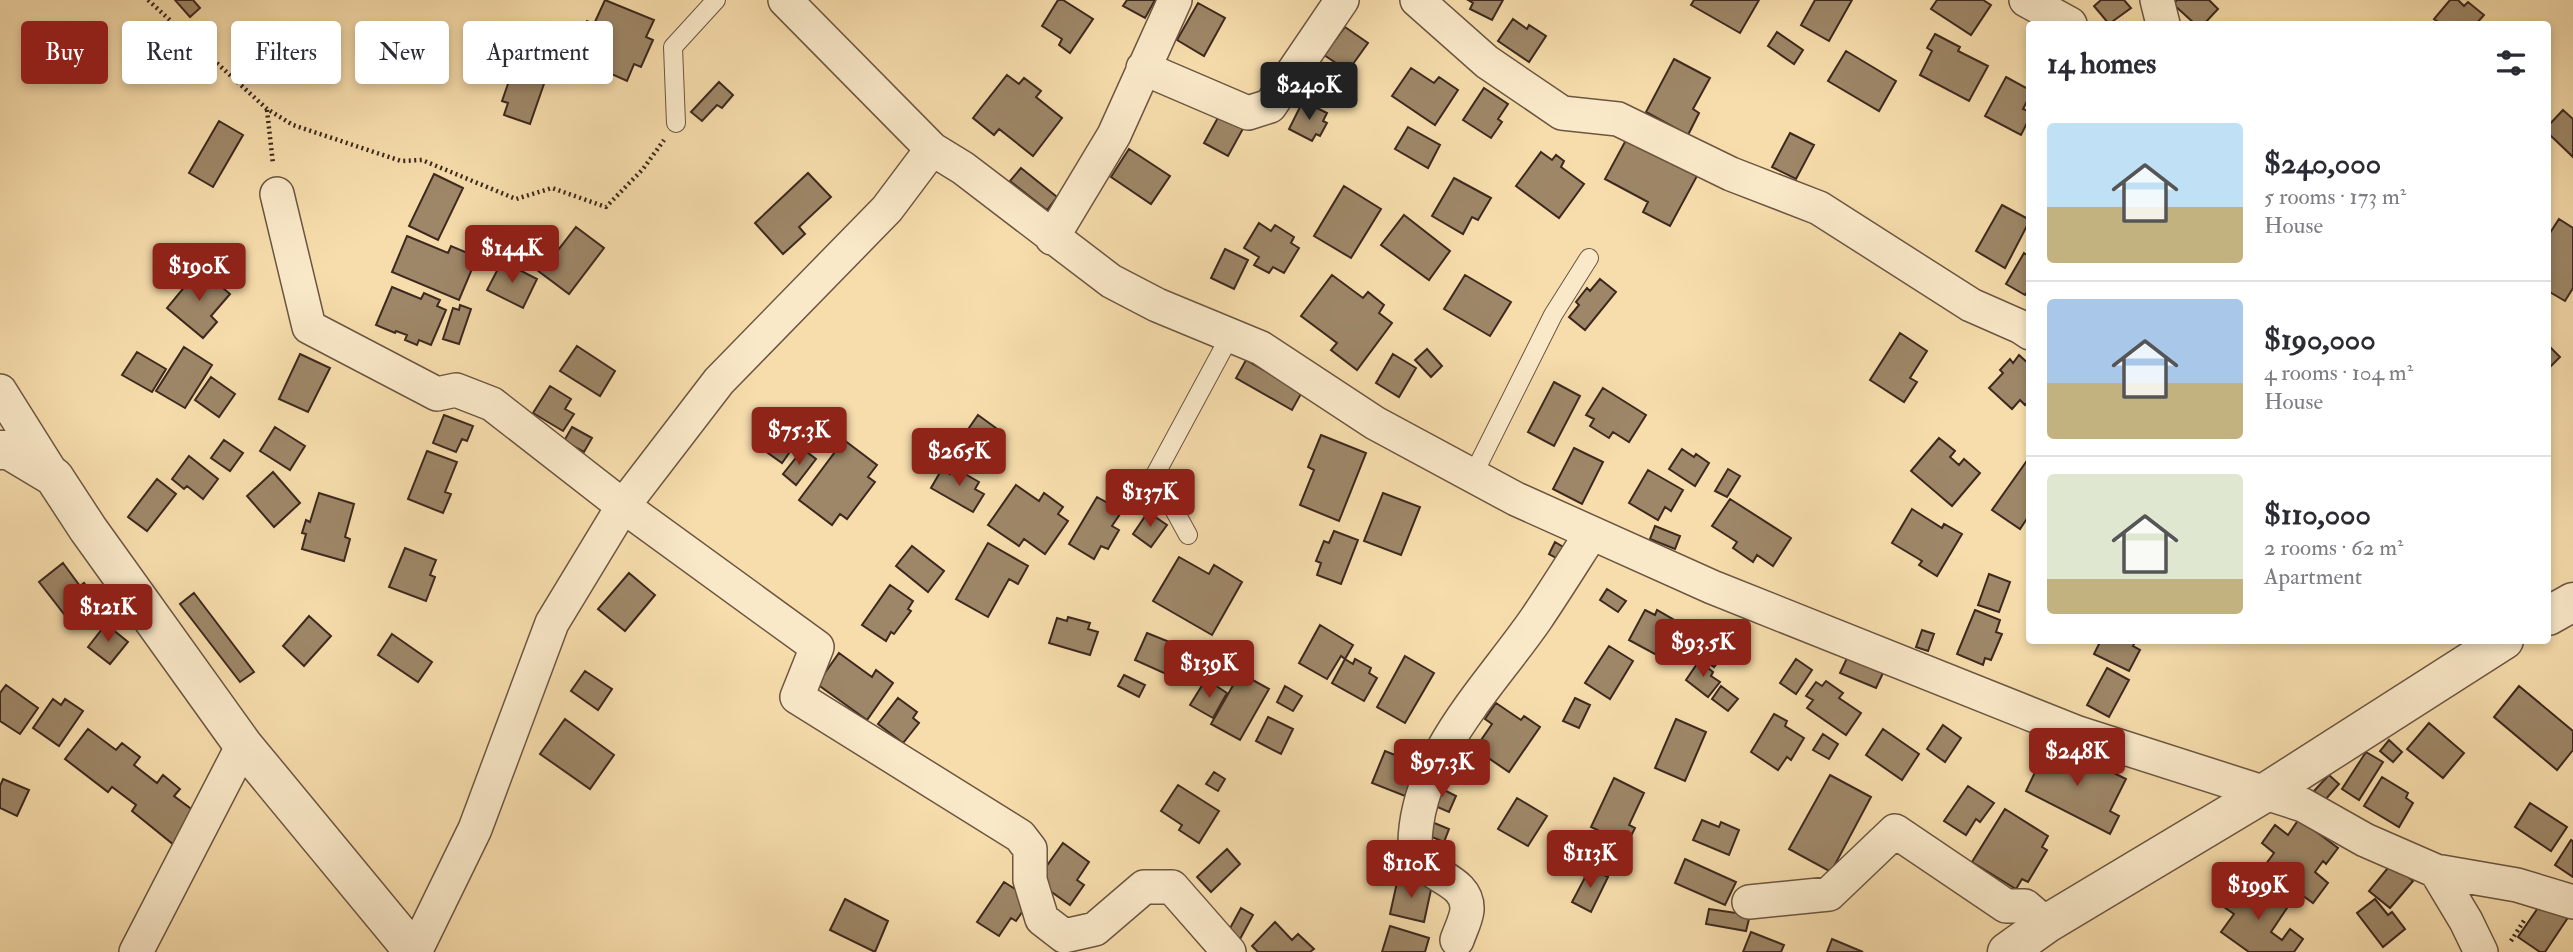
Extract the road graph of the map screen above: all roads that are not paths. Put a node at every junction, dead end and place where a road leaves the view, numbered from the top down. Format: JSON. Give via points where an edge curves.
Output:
{"nodes":[{"id":1,"x":716,"y":0,"type":"edge"},
{"id":2,"x":785,"y":0,"type":"edge"},
{"id":3,"x":1175,"y":0,"type":"edge"},
{"id":4,"x":1342,"y":0,"type":"edge"},
{"id":5,"x":1417,"y":0,"type":"edge"},
{"id":6,"x":2026,"y":0,"type":"edge"},
{"id":7,"x":2157,"y":0,"type":"edge"},
{"id":8,"x":2064,"y":21,"type":"edge"},
{"id":9,"x":2162,"y":21,"type":"edge"},
{"id":10,"x":1143,"y":68,"type":"junction"},
{"id":11,"x":676,"y":122,"type":"road end"},
{"id":12,"x":932,"y":149,"type":"junction"},
{"id":13,"x":277,"y":194,"type":"road end"},
{"id":14,"x":1052,"y":238,"type":"junction"},
{"id":15,"x":1589,"y":258,"type":"dead end"},
{"id":16,"x":2026,"y":330,"type":"edge"},
{"id":17,"x":1230,"y":336,"type":"junction"},
{"id":18,"x":0,"y":391,"type":"edge"},
{"id":19,"x":0,"y":450,"type":"edge"},
{"id":20,"x":54,"y":477,"type":"junction"},
{"id":21,"x":1472,"y":477,"type":"junction"},
{"id":22,"x":623,"y":506,"type":"junction"},
{"id":23,"x":1591,"y":534,"type":"junction"},
{"id":24,"x":1188,"y":535,"type":"dead end"},
{"id":25,"x":2573,"y":602,"type":"edge"},
{"id":26,"x":2551,"y":614,"type":"edge"},
{"id":27,"x":2498,"y":644,"type":"edge"},
{"id":28,"x":243,"y":746,"type":"junction"},
{"id":29,"x":2263,"y":794,"type":"junction"},
{"id":30,"x":2436,"y":871,"type":"junction"},
{"id":31,"x":1749,"y":902,"type":"dead end"},
{"id":32,"x":2573,"y":902,"type":"edge"},
{"id":33,"x":2046,"y":924,"type":"junction"},
{"id":34,"x":1457,"y":940,"type":"dead end"},
{"id":35,"x":136,"y":952,"type":"edge"},
{"id":36,"x":414,"y":952,"type":"edge"},
{"id":37,"x":1229,"y":952,"type":"edge"},
{"id":38,"x":2007,"y":952,"type":"edge"},
{"id":39,"x":2481,"y":952,"type":"edge"}],
"edges":[{"from":1,"to":11,"type":"lane","via":[[673,47]]},
{"from":2,"to":12,"type":"street"},
{"from":3,"to":10,"type":"street"},
{"from":4,"to":10,"type":"street","via":[[1270,106],[1248,113]]},
{"from":5,"to":16,"type":"street","via":[[1487,62],[1562,113],[1618,119],[1731,174],[1819,208],[1971,305]]},
{"from":6,"to":8,"type":"street"},
{"from":7,"to":9,"type":"street"},
{"from":10,"to":14,"type":"street","via":[[1114,135]]},
{"from":12,"to":14,"type":"street"},
{"from":12,"to":22,"type":"street","via":[[887,209],[719,381]]},
{"from":13,"to":22,"type":"street","via":[[309,327],[437,394],[456,390],[492,404]]},
{"from":14,"to":17,"type":"street","via":[[1111,281]]},
{"from":15,"to":21,"type":"lane","via":[[1553,315]]},
{"from":17,"to":21,"type":"street","via":[[1261,348],[1375,423]]},
{"from":17,"to":24,"type":"lane","via":[[1156,475]]},
{"from":18,"to":20,"type":"street"},
{"from":19,"to":20,"type":"street","via":[[9,450]]},
{"from":20,"to":28,"type":"street"},
{"from":21,"to":23,"type":"street"},
{"from":22,"to":36,"type":"street","via":[[552,623],[475,829]]},
{"from":22,"to":37,"type":"street","via":[[817,647],[797,697],[1020,836],[1030,849],[1030,880],[1042,919],[1064,936],[1094,929],[1144,887],[1172,887]]},
{"from":23,"to":29,"type":"street","via":[[2078,733]]},
{"from":23,"to":34,"type":"street","via":[[1437,756],[1419,804],[1414,848],[1426,867],[1465,895],[1467,911]]},
{"from":25,"to":26,"type":"street"},
{"from":27,"to":29,"type":"street"},
{"from":28,"to":35,"type":"street"},
{"from":28,"to":36,"type":"street"},
{"from":29,"to":30,"type":"street","via":[[2303,805],[2365,840]]},
{"from":29,"to":33,"type":"street"},
{"from":30,"to":32,"type":"street","via":[[2517,885]]},
{"from":30,"to":39,"type":"street"},
{"from":31,"to":33,"type":"street","via":[[1829,894],[1895,831],[2006,906],[2025,906]]},
{"from":33,"to":38,"type":"street"}]}
